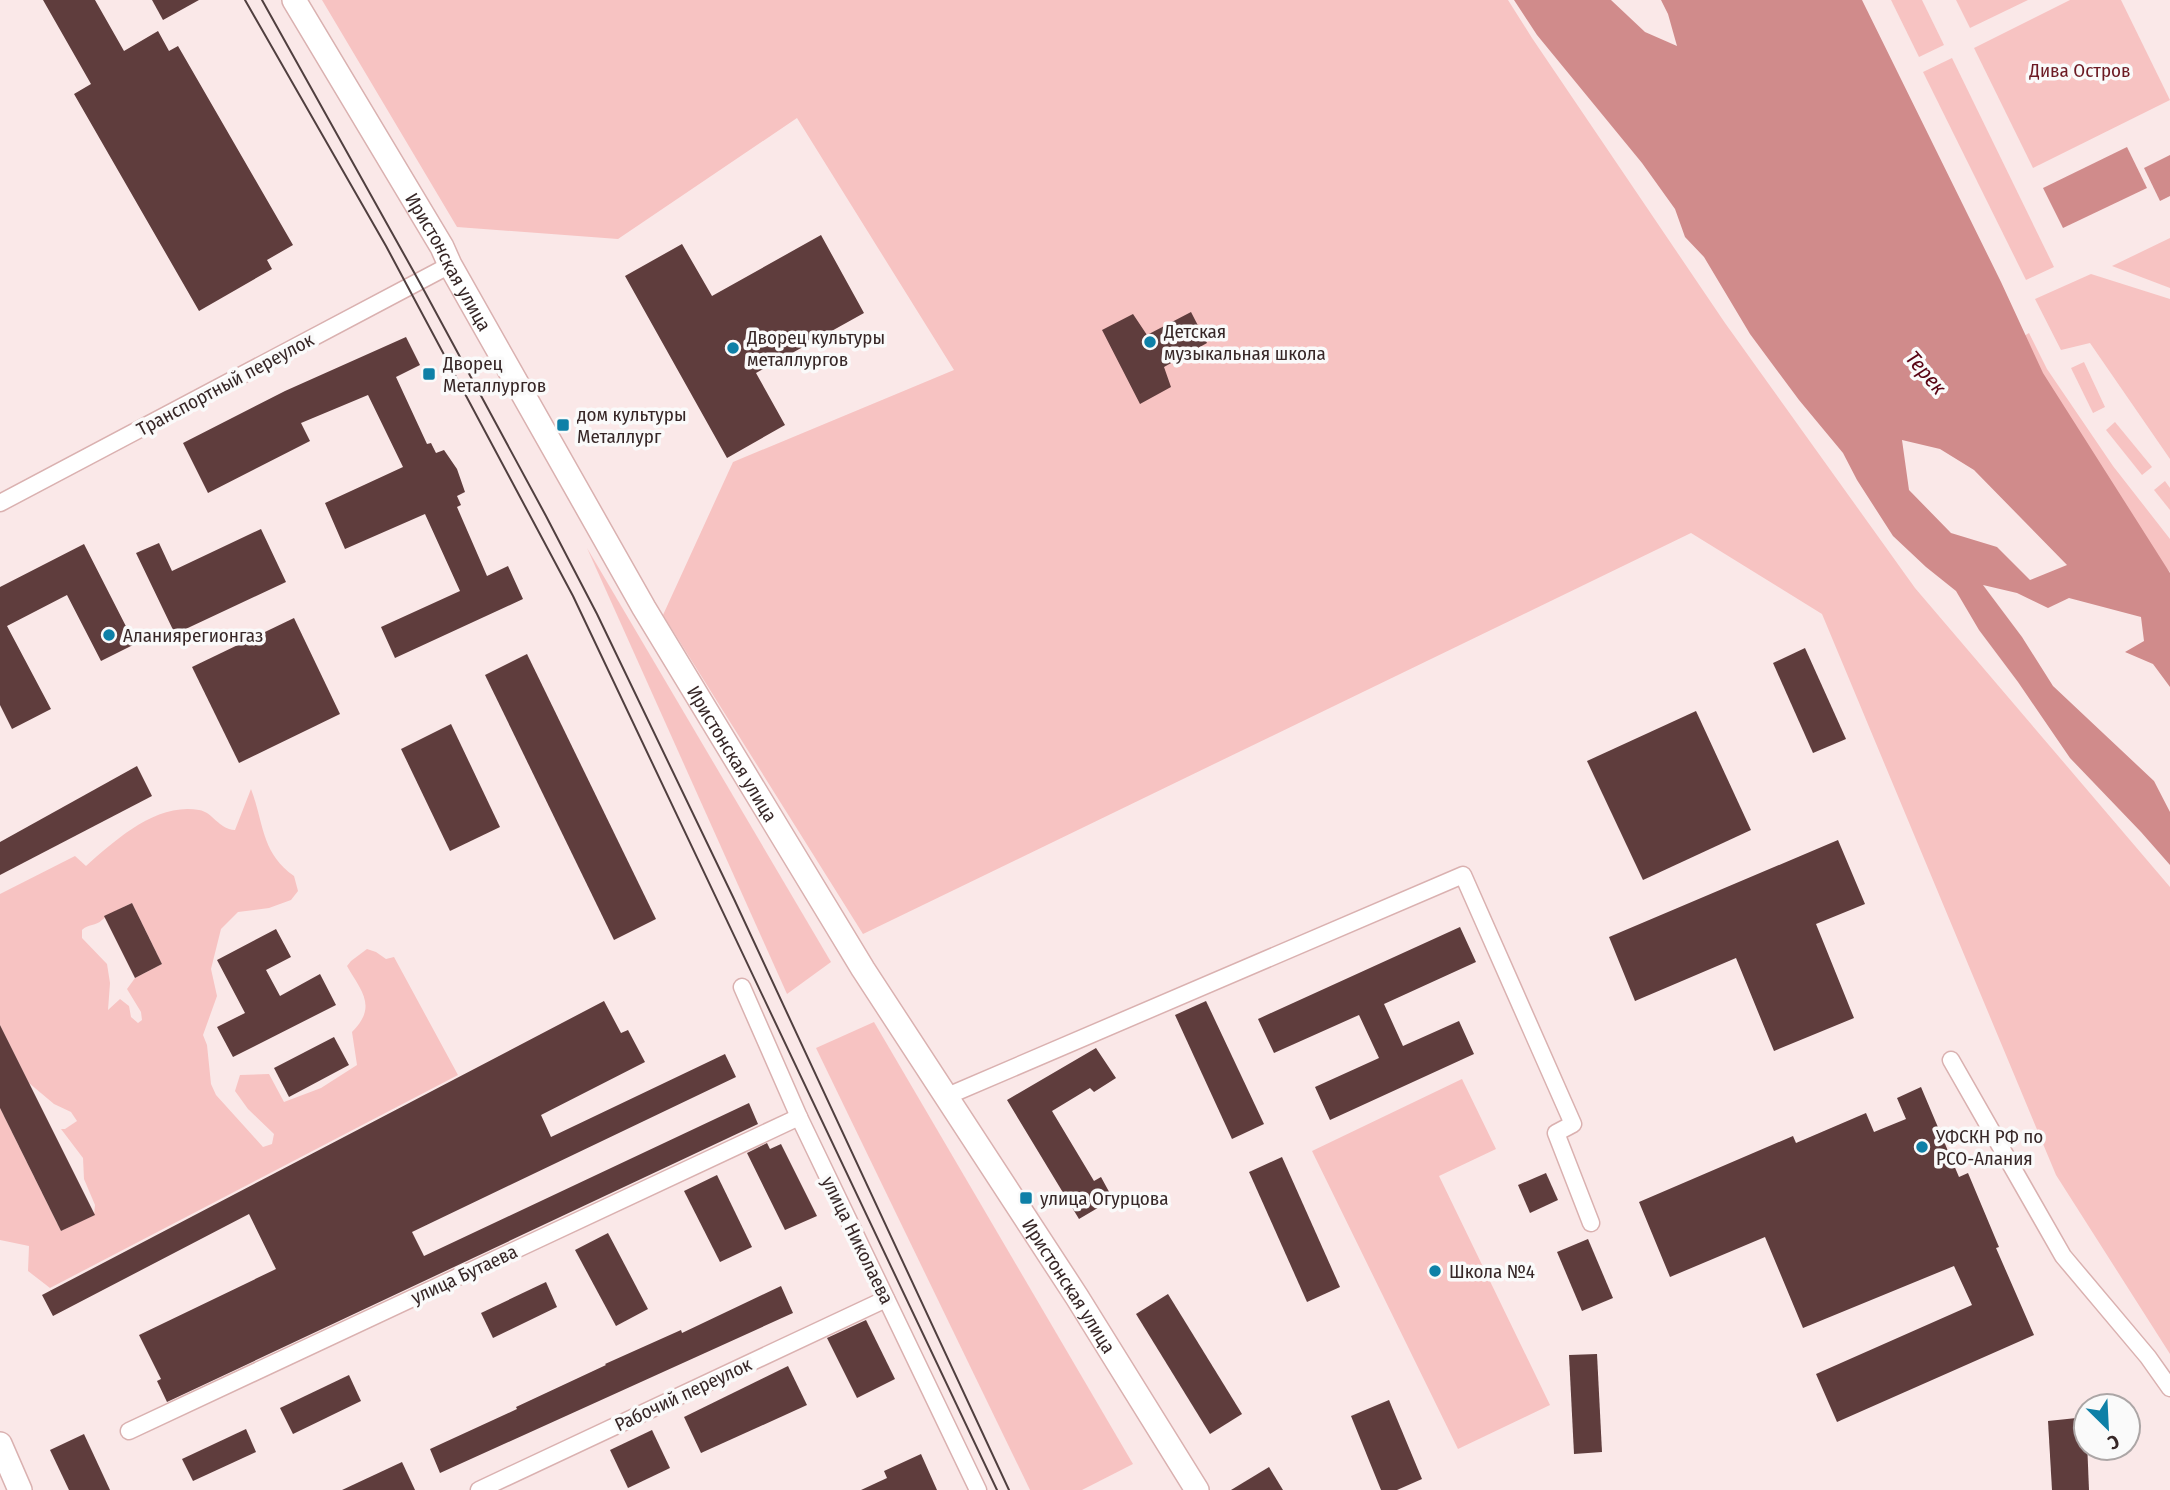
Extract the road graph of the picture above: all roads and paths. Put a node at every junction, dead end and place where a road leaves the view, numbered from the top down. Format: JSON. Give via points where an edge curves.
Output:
{"nodes":[{"id":1,"x":294,"y":0,"type":"edge"},
{"id":2,"x":450,"y":265,"type":"junction"},
{"id":3,"x":0,"y":503,"type":"edge"},
{"id":4,"x":742,"y":987,"type":"dead end"},
{"id":5,"x":1951,"y":1060,"type":"dead end"},
{"id":6,"x":945,"y":1097,"type":"junction"},
{"id":7,"x":799,"y":1117,"type":"junction"},
{"id":8,"x":1591,"y":1223,"type":"dead end"},
{"id":9,"x":886,"y":1299,"type":"junction"},
{"id":10,"x":2170,"y":1388,"type":"edge"},
{"id":11,"x":129,"y":1431,"type":"dead end"},
{"id":12,"x":0,"y":1444,"type":"edge"},
{"id":13,"x":20,"y":1490,"type":"edge"},
{"id":14,"x":480,"y":1490,"type":"edge"},
{"id":15,"x":978,"y":1490,"type":"edge"},
{"id":16,"x":1197,"y":1490,"type":"edge"}],
"edges":[{"from":1,"to":2,"type":"main road","name":"Иристонская улица"},
{"from":2,"to":3,"type":"street","name":"Транспортный переулок"},
{"from":2,"to":6,"type":"main road","name":"Иристонская улица","via":[[645,608]]},
{"from":4,"to":7,"type":"street","name":"улица Николаева"},
{"from":5,"to":10,"type":"street","via":[[2063,1256]]},
{"from":6,"to":8,"type":"street","via":[[1463,875],[1573,1124],[1556,1133]]},
{"from":6,"to":16,"type":"main road","name":"Иристонская улица"},
{"from":7,"to":9,"type":"street","name":"улица Николаева"},
{"from":7,"to":11,"type":"street","name":"улица Бутаева"},
{"from":9,"to":14,"type":"street","name":"Рабочий переулок"},
{"from":9,"to":15,"type":"street","name":"улица Николаева"},
{"from":12,"to":13,"type":"main road"}]}
